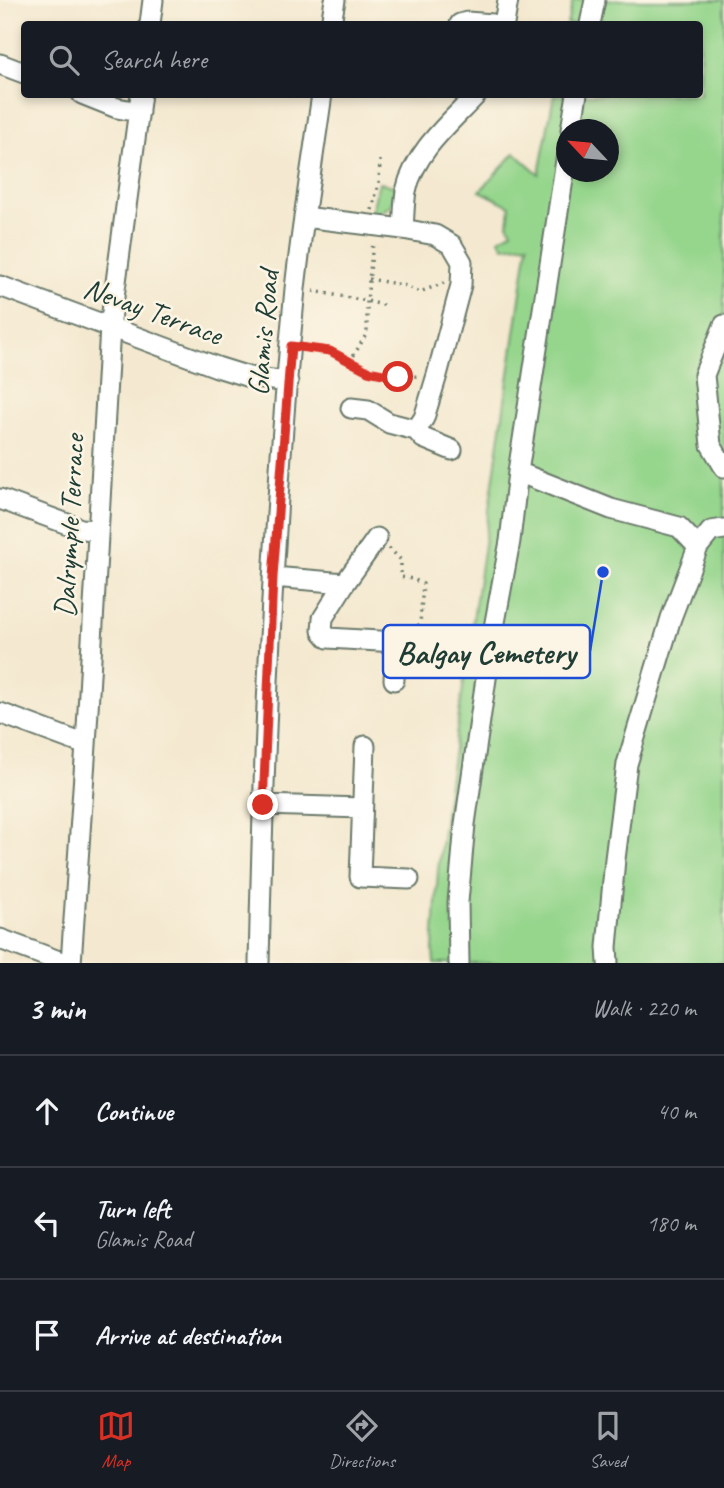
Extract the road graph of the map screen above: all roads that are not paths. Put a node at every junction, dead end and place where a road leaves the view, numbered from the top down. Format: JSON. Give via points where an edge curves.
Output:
{"nodes":[{"id":1,"x":153,"y":0,"type":"edge"},
{"id":2,"x":335,"y":0,"type":"edge"},
{"id":3,"x":508,"y":0,"type":"edge"},
{"id":4,"x":595,"y":0,"type":"edge"},
{"id":5,"x":150,"y":21,"type":"edge"},
{"id":6,"x":332,"y":21,"type":"edge"},
{"id":7,"x":504,"y":21,"type":"edge"},
{"id":8,"x":591,"y":21,"type":"edge"},
{"id":9,"x":0,"y":64,"type":"edge"},
{"id":10,"x":21,"y":72,"type":"edge"},
{"id":11,"x":92,"y":98,"type":"edge"},
{"id":12,"x":321,"y":98,"type":"edge"},
{"id":13,"x":473,"y":98,"type":"edge"},
{"id":14,"x":576,"y":98,"type":"edge"},
{"id":15,"x":140,"y":103,"type":"edge"},
{"id":16,"x":573,"y":119,"type":"edge"},
{"id":17,"x":563,"y":182,"type":"edge"},
{"id":18,"x":304,"y":217,"type":"junction"},
{"id":19,"x":403,"y":229,"type":"junction"},
{"id":20,"x":0,"y":286,"type":"edge"},
{"id":21,"x":724,"y":325,"type":"edge"},
{"id":22,"x":110,"y":327,"type":"junction"},
{"id":23,"x":288,"y":382,"type":"junction"},
{"id":24,"x":351,"y":408,"type":"dead end"},
{"id":25,"x":416,"y":430,"type":"junction"},
{"id":26,"x":452,"y":450,"type":"dead end"},
{"id":27,"x":724,"y":467,"type":"edge"},
{"id":28,"x":518,"y":472,"type":"junction"},
{"id":29,"x":0,"y":499,"type":"edge"},
{"id":30,"x":724,"y":529,"type":"edge"},
{"id":31,"x":97,"y":530,"type":"junction"},
{"id":32,"x":377,"y":538,"type":"road end"},
{"id":33,"x":698,"y":547,"type":"junction"},
{"id":34,"x":273,"y":577,"type":"junction"},
{"id":35,"x":345,"y":583,"type":"junction"},
{"id":36,"x":394,"y":680,"type":"dead end"},
{"id":37,"x":0,"y":713,"type":"edge"},
{"id":38,"x":86,"y":745,"type":"junction"},
{"id":39,"x":365,"y":746,"type":"dead end"},
{"id":40,"x":263,"y":805,"type":"junction"},
{"id":41,"x":362,"y":808,"type":"junction"},
{"id":42,"x":415,"y":880,"type":"dead end"},
{"id":43,"x":0,"y":939,"type":"edge"},
{"id":44,"x":64,"y":963,"type":"edge"},
{"id":45,"x":71,"y":963,"type":"edge"},
{"id":46,"x":259,"y":963,"type":"edge"},
{"id":47,"x":459,"y":963,"type":"edge"},
{"id":48,"x":608,"y":963,"type":"edge"}],
"edges":[{"from":1,"to":5,"type":"street"},
{"from":2,"to":6,"type":"street"},
{"from":3,"to":7,"type":"street"},
{"from":4,"to":8,"type":"street"},
{"from":9,"to":10,"type":"street"},
{"from":11,"to":15,"type":"street","via":[[117,108]]},
{"from":12,"to":18,"type":"street","name":"Glamis Road"},
{"from":13,"to":19,"type":"street","via":[[425,150],[412,171]]},
{"from":14,"to":16,"type":"street"},
{"from":15,"to":22,"type":"street","name":"Dalrymple Terrace"},
{"from":17,"to":28,"type":"street"},
{"from":18,"to":19,"type":"street"},
{"from":18,"to":23,"type":"street","name":"Glamis Road"},
{"from":19,"to":25,"type":"street","via":[[435,235],[452,245],[461,262],[461,285],[437,375]]},
{"from":20,"to":22,"type":"street","name":"Nevay Terrace"},
{"from":21,"to":27,"type":"street","via":[[704,375],[711,445]]},
{"from":22,"to":23,"type":"street","name":"Nevay Terrace","via":[[249,377]]},
{"from":22,"to":31,"type":"street","name":"Dalrymple Terrace"},
{"from":23,"to":34,"type":"street","name":"Glamis Road"},
{"from":24,"to":25,"type":"street","via":[[368,410],[389,423]]},
{"from":25,"to":26,"type":"street","via":[[423,438]]},
{"from":28,"to":33,"type":"street","via":[[611,509],[679,527]]},
{"from":28,"to":47,"type":"street","via":[[465,824],[458,902]]},
{"from":29,"to":31,"type":"street","via":[[80,529]]},
{"from":30,"to":33,"type":"street","via":[[711,531]]},
{"from":31,"to":38,"type":"street","name":"Dalrymple Terrace"},
{"from":32,"to":35,"type":"street"},
{"from":33,"to":48,"type":"street","via":[[671,618],[627,764]]},
{"from":34,"to":35,"type":"street"},
{"from":34,"to":40,"type":"street","name":"Glamis Road"},
{"from":35,"to":36,"type":"street","via":[[323,618],[322,631],[328,638],[397,642]]},
{"from":37,"to":38,"type":"street"},
{"from":38,"to":45,"type":"street","name":"Dalrymple Terrace"},
{"from":39,"to":41,"type":"street"},
{"from":40,"to":41,"type":"street"},
{"from":40,"to":46,"type":"street","name":"Glamis Road"},
{"from":41,"to":42,"type":"street","via":[[360,877]]},
{"from":43,"to":44,"type":"street"}]}
